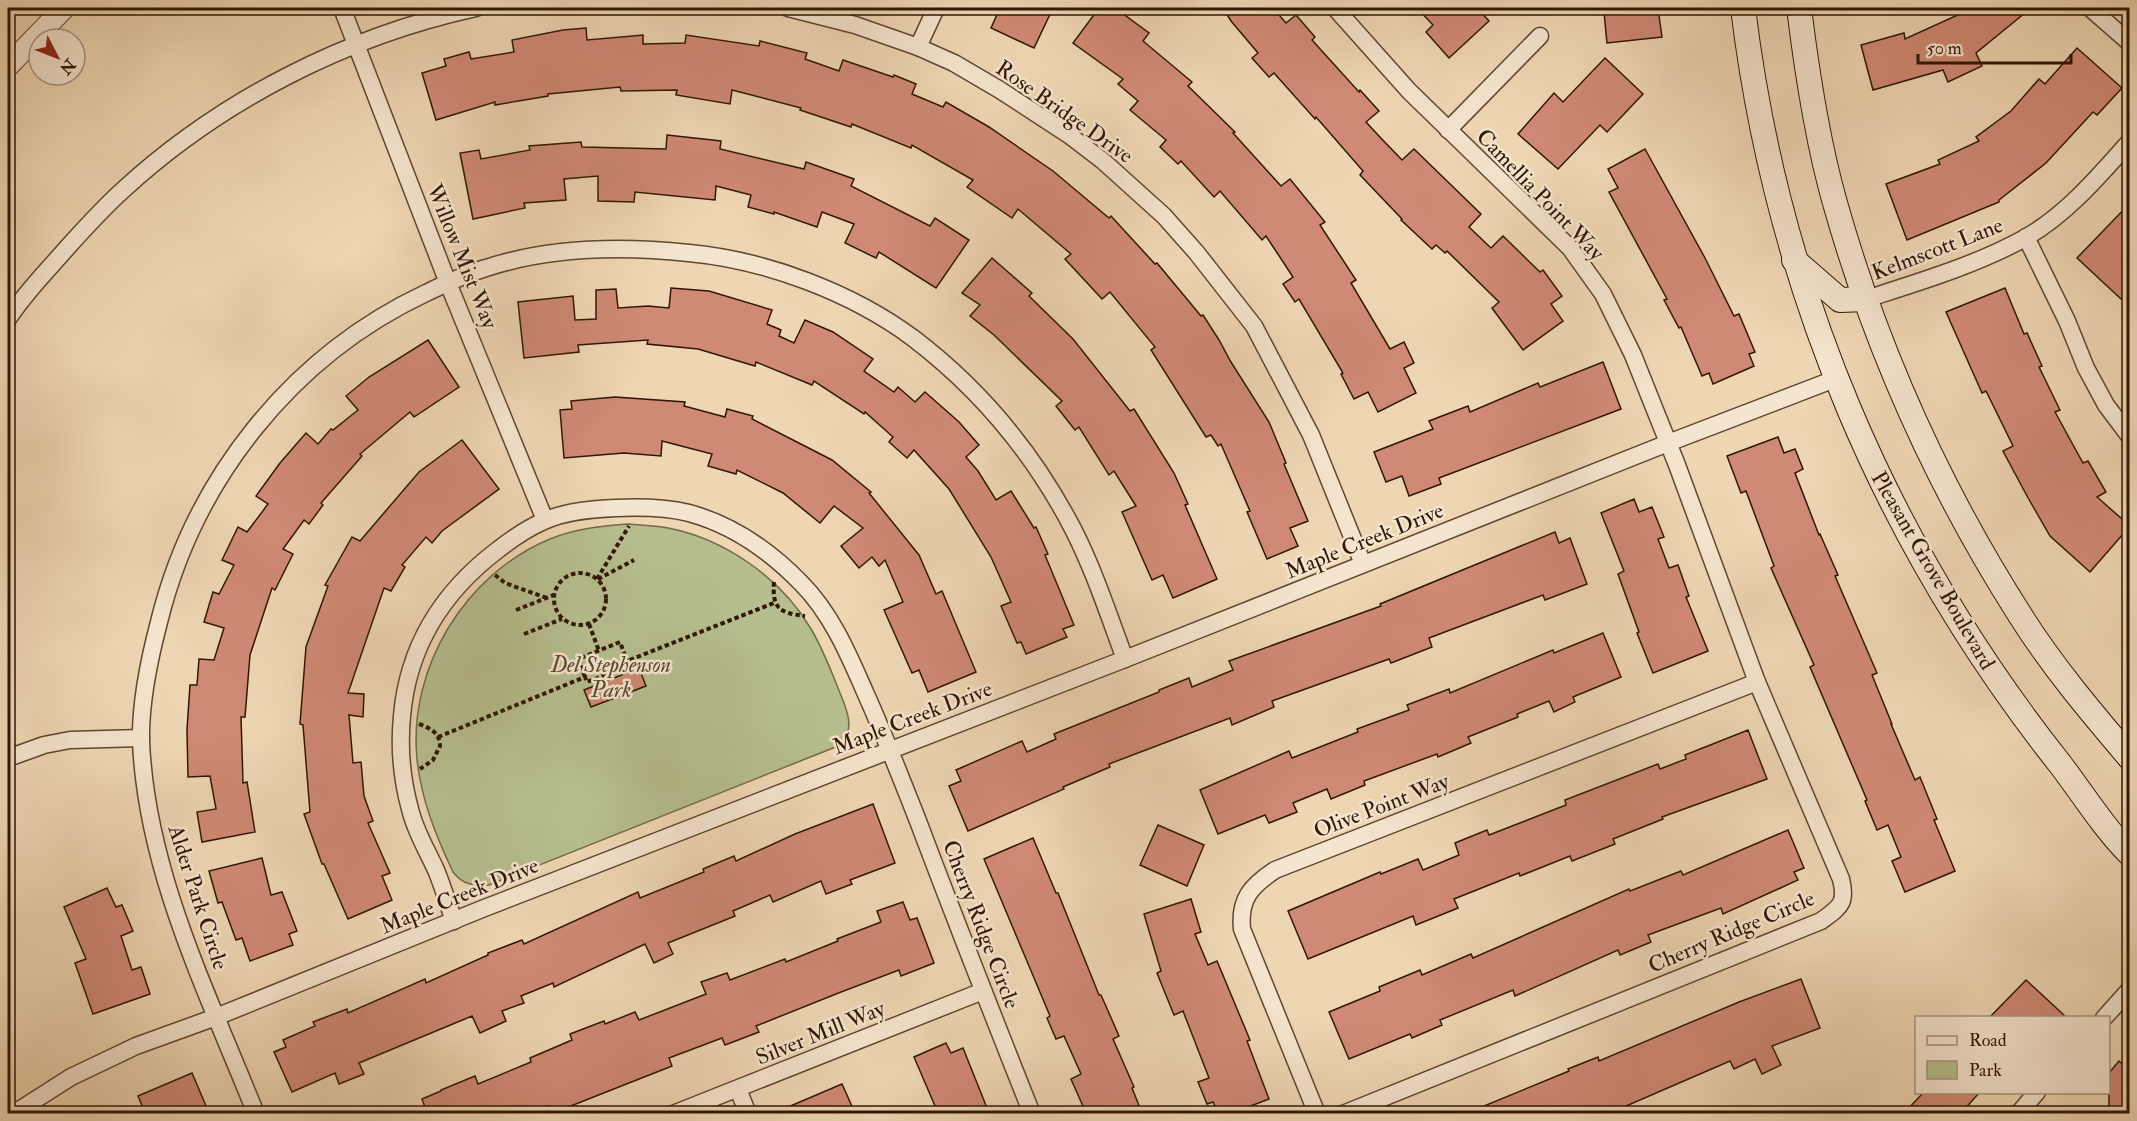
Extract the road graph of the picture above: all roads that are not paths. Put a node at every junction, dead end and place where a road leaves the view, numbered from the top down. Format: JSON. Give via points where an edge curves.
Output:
{"nodes":[{"id":1,"x":64,"y":8,"type":"edge"},
{"id":2,"x":342,"y":8,"type":"edge"},
{"id":3,"x":476,"y":8,"type":"edge"},
{"id":4,"x":788,"y":8,"type":"edge"},
{"id":5,"x":936,"y":8,"type":"edge"},
{"id":6,"x":1335,"y":8,"type":"edge"},
{"id":7,"x":1743,"y":8,"type":"edge"},
{"id":8,"x":1799,"y":8,"type":"edge"},
{"id":9,"x":2090,"y":8,"type":"edge"},
{"id":10,"x":1540,"y":36,"type":"dead end"},
{"id":11,"x":2130,"y":43,"type":"edge"},
{"id":12,"x":356,"y":44,"type":"junction"},
{"id":13,"x":918,"y":48,"type":"junction"},
{"id":14,"x":8,"y":66,"type":"edge"},
{"id":15,"x":1448,"y":130,"type":"junction"},
{"id":16,"x":2130,"y":141,"type":"edge"},
{"id":17,"x":2026,"y":237,"type":"junction"},
{"id":18,"x":1794,"y":260,"type":"junction"},
{"id":19,"x":448,"y":283,"type":"junction"},
{"id":20,"x":1866,"y":299,"type":"junction"},
{"id":21,"x":8,"y":320,"type":"edge"},
{"id":22,"x":1835,"y":379,"type":"junction"},
{"id":23,"x":2130,"y":437,"type":"edge"},
{"id":24,"x":1668,"y":443,"type":"junction"},
{"id":25,"x":545,"y":520,"type":"junction"},
{"id":26,"x":1363,"y":564,"type":"junction"},
{"id":27,"x":1125,"y":659,"type":"junction"},
{"id":28,"x":1757,"y":682,"type":"junction"},
{"id":29,"x":141,"y":738,"type":"junction"},
{"id":30,"x":890,"y":749,"type":"junction"},
{"id":31,"x":8,"y":758,"type":"edge"},
{"id":32,"x":2130,"y":758,"type":"edge"},
{"id":33,"x":2130,"y":854,"type":"edge"},
{"id":34,"x":454,"y":921,"type":"junction"},
{"id":35,"x":2130,"y":989,"type":"edge"},
{"id":36,"x":983,"y":991,"type":"junction"},
{"id":37,"x":2105,"y":1016,"type":"edge"},
{"id":38,"x":216,"y":1017,"type":"junction"},
{"id":39,"x":738,"y":1089,"type":"junction"},
{"id":40,"x":2035,"y":1094,"type":"edge"},
{"id":41,"x":13,"y":1113,"type":"edge"},
{"id":42,"x":256,"y":1113,"type":"edge"},
{"id":43,"x":673,"y":1113,"type":"edge"},
{"id":44,"x":748,"y":1113,"type":"edge"},
{"id":45,"x":1032,"y":1113,"type":"edge"},
{"id":46,"x":1317,"y":1113,"type":"edge"},
{"id":47,"x":1343,"y":1113,"type":"edge"},
{"id":48,"x":2018,"y":1113,"type":"edge"}],
"edges":[{"from":1,"to":14,"type":"street"},
{"from":2,"to":12,"type":"street","name":"Willow Mist Way"},
{"from":3,"to":12,"type":"street"},
{"from":4,"to":13,"type":"street","name":"Rose Bridge Drive","via":[[855,25]]},
{"from":5,"to":13,"type":"street"},
{"from":6,"to":15,"type":"street","name":"Camellia Point Way"},
{"from":7,"to":18,"type":"main road","name":"Pleasant Grove Boulevard","via":[[1754,81]]},
{"from":8,"to":20,"type":"main road","via":[[1835,202]]},
{"from":9,"to":11,"type":"street"},
{"from":10,"to":15,"type":"street"},
{"from":12,"to":19,"type":"street","name":"Willow Mist Way"},
{"from":12,"to":21,"type":"street","via":[[250,97],[159,160],[90,222]]},
{"from":13,"to":26,"type":"street","name":"Rose Bridge Drive","via":[[954,63],[1069,135],[1134,188],[1197,252],[1254,326],[1272,359],[1323,463]]},
{"from":15,"to":24,"type":"street","name":"Camellia Point Way","via":[[1570,248],[1589,272],[1616,318]]},
{"from":16,"to":17,"type":"street","name":"Kelmscott Lane","via":[[2076,198]]},
{"from":17,"to":20,"type":"street","name":"Kelmscott Lane","via":[[1986,256]]},
{"from":17,"to":23,"type":"street","via":[[2086,368],[2106,405]]},
{"from":18,"to":20,"type":"main road","via":[[1840,300]]},
{"from":18,"to":22,"type":"main road","name":"Pleasant Grove Boulevard"},
{"from":19,"to":25,"type":"street","name":"Willow Mist Way"},
{"from":19,"to":27,"type":"street","name":"Alder Park Circle","via":[[486,268],[536,256],[580,250],[668,251],[713,255],[799,277],[876,315],[942,362],[977,395],[1029,457],[1074,531]]},
{"from":19,"to":29,"type":"street","name":"Alder Park Circle","via":[[365,326],[327,354],[262,418],[230,460],[182,548],[165,597],[145,692]]},
{"from":20,"to":32,"type":"main road","via":[[1924,441],[1964,522],[2020,615],[2067,682]]},
{"from":22,"to":24,"type":"street","name":"Maple Creek Drive"},
{"from":22,"to":33,"type":"main road","name":"Pleasant Grove Boulevard","via":[[1880,482],[1976,648],[2022,717]]},
{"from":24,"to":26,"type":"street","name":"Maple Creek Drive"},
{"from":24,"to":28,"type":"street","name":"Cherry Ridge Circle"},
{"from":25,"to":30,"type":"street","name":"Cherry Ridge Circle","via":[[600,509],[659,508],[689,513],[751,540],[804,585],[826,614],[845,645]]},
{"from":25,"to":34,"type":"street","name":"Cherry Ridge Circle","via":[[481,562],[442,603],[424,635],[405,690],[401,751],[410,810]]},
{"from":26,"to":27,"type":"street","name":"Maple Creek Drive"},
{"from":27,"to":30,"type":"street","name":"Maple Creek Drive"},
{"from":28,"to":46,"type":"street","name":"Olive Point Way","via":[[1275,870],[1261,879],[1243,903],[1242,929]]},
{"from":28,"to":47,"type":"street","name":"Cherry Ridge Circle","via":[[1841,879],[1845,895],[1837,909],[1821,921]]},
{"from":29,"to":31,"type":"street","via":[[70,740]]},
{"from":29,"to":38,"type":"street","name":"Alder Park Circle","via":[[153,836],[177,917]]},
{"from":30,"to":34,"type":"street","name":"Maple Creek Drive"},
{"from":30,"to":36,"type":"street","name":"Cherry Ridge Circle"},
{"from":34,"to":38,"type":"street","name":"Maple Creek Drive"},
{"from":35,"to":37,"type":"street"},
{"from":36,"to":39,"type":"street","name":"Silver Mill Way"},
{"from":36,"to":45,"type":"street","name":"Cherry Ridge Circle"},
{"from":38,"to":41,"type":"street","name":"Maple Creek Drive","via":[[104,1060]]},
{"from":38,"to":42,"type":"street","name":"Alder Park Circle"},
{"from":39,"to":43,"type":"street","name":"Silver Mill Way"},
{"from":39,"to":44,"type":"street"},
{"from":40,"to":48,"type":"street"}]}
